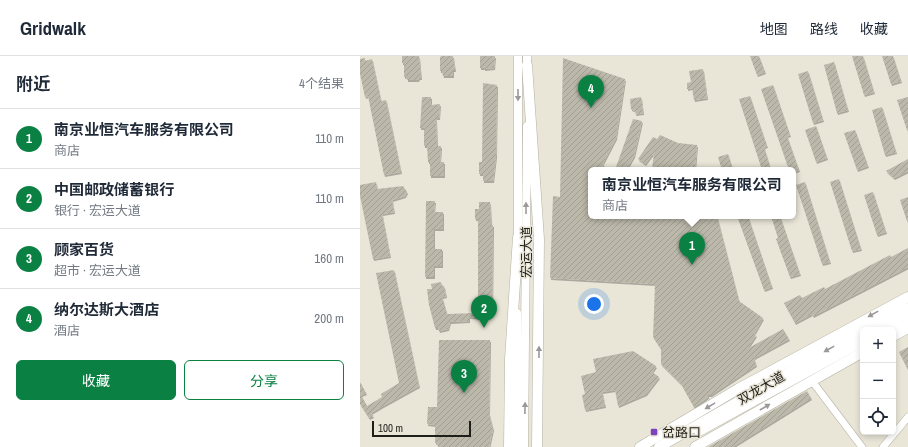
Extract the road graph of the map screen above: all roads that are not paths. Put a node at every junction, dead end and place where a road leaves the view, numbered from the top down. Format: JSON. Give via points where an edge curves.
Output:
{"nodes":[{"id":1,"x":518,"y":56,"type":"edge"},
{"id":2,"x":527,"y":61,"type":"edge"},
{"id":3,"x":518,"y":237,"type":"junction"},
{"id":4,"x":908,"y":297,"type":"edge"},
{"id":5,"x":907,"y":312,"type":"edge"},
{"id":6,"x":870,"y":327,"type":"edge"},
{"id":7,"x":888,"y":327,"type":"edge"},
{"id":8,"x":908,"y":328,"type":"edge"},
{"id":9,"x":860,"y":332,"type":"edge"},
{"id":10,"x":896,"y":334,"type":"edge"},
{"id":11,"x":860,"y":343,"type":"edge"},
{"id":12,"x":860,"y":354,"type":"edge"},
{"id":13,"x":812,"y":381,"type":"junction"},
{"id":14,"x":908,"y":417,"type":"edge"},
{"id":15,"x":509,"y":447,"type":"edge"},
{"id":16,"x":517,"y":447,"type":"edge"},
{"id":17,"x":524,"y":447,"type":"edge"},
{"id":18,"x":537,"y":447,"type":"edge"},
{"id":19,"x":640,"y":447,"type":"edge"},
{"id":20,"x":659,"y":447,"type":"edge"},
{"id":21,"x":671,"y":447,"type":"edge"},
{"id":22,"x":695,"y":447,"type":"edge"},
{"id":23,"x":862,"y":447,"type":"edge"},
{"id":24,"x":883,"y":447,"type":"edge"}],
"edges":[{"from":1,"to":3,"type":"main road","name":"宏运大道","one_way":true},
{"from":17,"to":2,"type":"main road","name":"宏运大道","one_way":true},
{"from":18,"to":2,"type":"highway","one_way":true,"via":[[539,239]]},
{"from":3,"to":15,"type":"highway","via":[[510,359]]},
{"from":3,"to":16,"type":"main road","name":"宏运大道"},
{"from":4,"to":19,"type":"highway","name":"双龙大道","one_way":true,"via":[[738,389]]},
{"from":5,"to":6,"type":"highway","name":"双龙大道"},
{"from":5,"to":7,"type":"highway","name":"双龙大道"},
{"from":8,"to":10,"type":"highway"},
{"from":9,"to":20,"type":"highway","name":"双龙大道","one_way":true},
{"from":11,"to":21,"type":"highway","name":"双龙大道"},
{"from":12,"to":13,"type":"highway","name":"双龙大道"},
{"from":22,"to":13,"type":"highway","name":"双龙大道","one_way":true},
{"from":13,"to":23,"type":"street"},
{"from":14,"to":24,"type":"street"}]}
